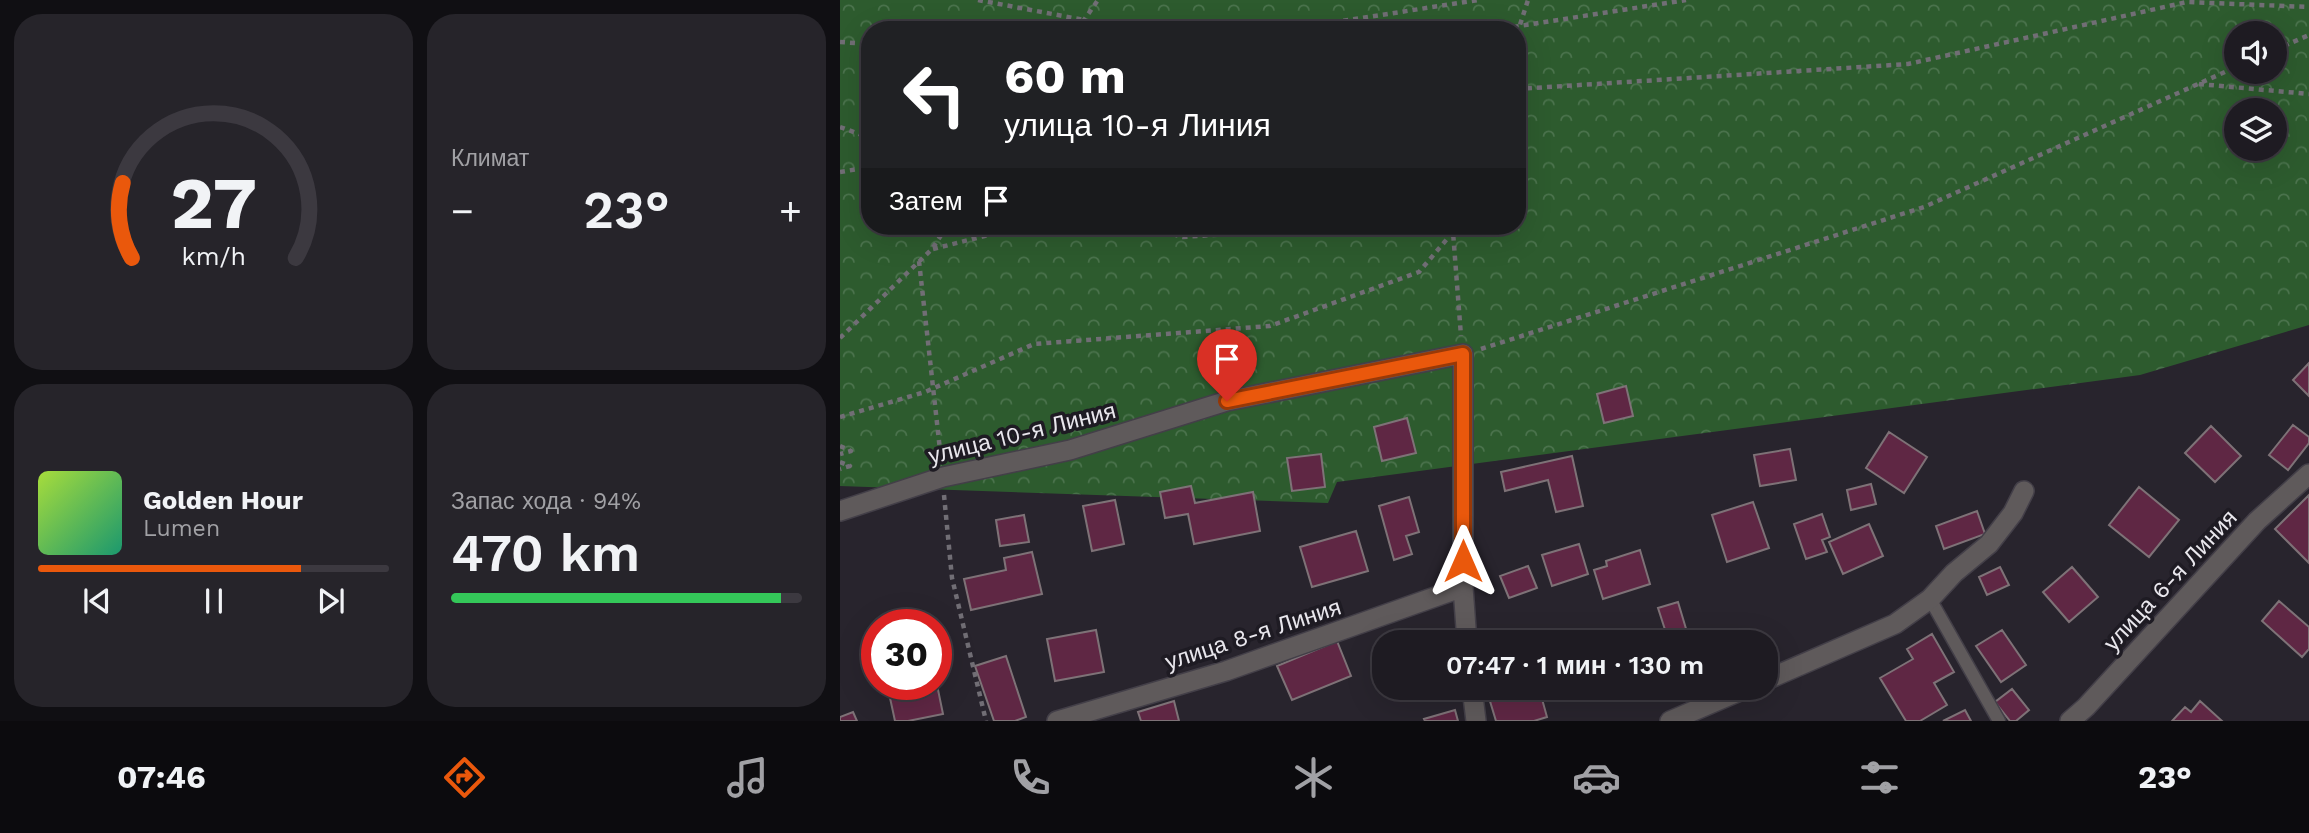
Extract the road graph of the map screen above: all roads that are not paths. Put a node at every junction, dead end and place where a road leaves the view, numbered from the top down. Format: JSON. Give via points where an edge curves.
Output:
{"nodes":[{"id":1,"x":2309,"y":474,"type":"edge"},
{"id":2,"x":2024,"y":491,"type":"dead end"},
{"id":3,"x":840,"y":511,"type":"edge"},
{"id":4,"x":1463,"y":587,"type":"junction"},
{"id":5,"x":1930,"y":599,"type":"junction"},
{"id":6,"x":1466,"y":630,"type":"edge"},
{"id":7,"x":1778,"y":675,"type":"edge"},
{"id":8,"x":1473,"y":700,"type":"edge"},
{"id":9,"x":1719,"y":700,"type":"edge"},
{"id":10,"x":1057,"y":721,"type":"edge"},
{"id":11,"x":1476,"y":721,"type":"edge"},
{"id":12,"x":1670,"y":721,"type":"edge"},
{"id":13,"x":1999,"y":721,"type":"edge"},
{"id":14,"x":2070,"y":721,"type":"edge"}],
"edges":[{"from":1,"to":14,"type":"street","name":"улица 6-я Линия","via":[[2257,521]]},
{"from":2,"to":5,"type":"street","via":[[1989,544]]},
{"from":3,"to":4,"type":"street","name":"улица 10-я Линия","via":[[943,477],[1070,450],[1227,401],[1463,354]]},
{"from":4,"to":6,"type":"street"},
{"from":4,"to":10,"type":"street","name":"улица 8-я Линия","via":[[1226,671]]},
{"from":5,"to":7,"type":"street","via":[[1895,624]]},
{"from":5,"to":13,"type":"lane"},
{"from":8,"to":11,"type":"street"},
{"from":9,"to":12,"type":"street"}]}
